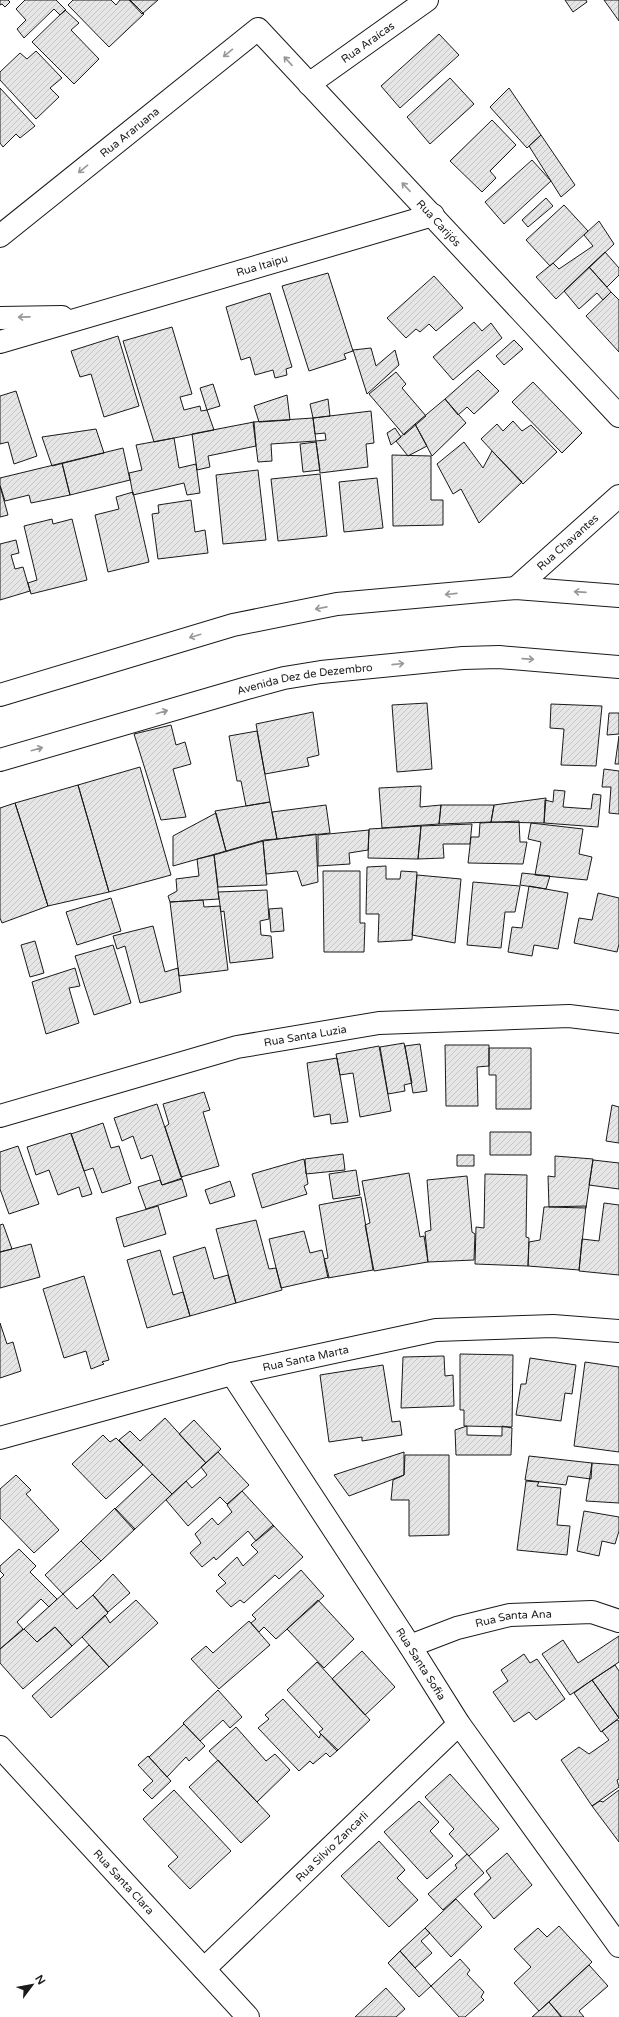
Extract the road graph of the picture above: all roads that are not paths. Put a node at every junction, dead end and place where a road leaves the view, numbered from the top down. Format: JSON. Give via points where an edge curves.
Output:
{"nodes":[{"id":1,"x":427,"y":0,"type":"edge"},
{"id":2,"x":258,"y":29,"type":"joint"},
{"id":3,"x":309,"y":84,"type":"junction"},
{"id":4,"x":433,"y":215,"type":"junction"},
{"id":5,"x":0,"y":236,"type":"edge"},
{"id":6,"x":91,"y":317,"type":"junction"},
{"id":7,"x":0,"y":318,"type":"edge"},
{"id":8,"x":0,"y":342,"type":"edge"},
{"id":9,"x":619,"y":416,"type":"edge"},
{"id":10,"x":619,"y":496,"type":"edge"},
{"id":11,"x":516,"y":588,"type":"junction"},
{"id":12,"x":619,"y":596,"type":"edge"},
{"id":13,"x":619,"y":667,"type":"edge"},
{"id":14,"x":0,"y":695,"type":"edge"},
{"id":15,"x":0,"y":760,"type":"edge"},
{"id":16,"x":619,"y":1022,"type":"edge"},
{"id":17,"x":0,"y":1116,"type":"edge"},
{"id":18,"x":619,"y":1331,"type":"edge"},
{"id":19,"x":232,"y":1374,"type":"junction"},
{"id":20,"x":0,"y":1438,"type":"edge"},
{"id":21,"x":619,"y":1621,"type":"edge"},
{"id":22,"x":410,"y":1646,"type":"junction"},
{"id":23,"x":459,"y":1724,"type":"junction"},
{"id":24,"x":0,"y":1747,"type":"edge"},
{"id":25,"x":619,"y":1946,"type":"edge"},
{"id":26,"x":204,"y":1969,"type":"junction"},
{"id":27,"x":248,"y":2017,"type":"edge"}],
"edges":[{"from":1,"to":3,"type":"main road","name":"Rua Araícas"},
{"from":3,"to":2,"type":"main road","name":"Rua Carijós","one_way":true},
{"from":2,"to":5,"type":"main road","name":"Rua Araruana","one_way":true},
{"from":4,"to":3,"type":"main road","name":"Rua Carijós","one_way":true},
{"from":4,"to":6,"type":"main road","name":"Rua Itaipu"},
{"from":4,"to":9,"type":"main road","name":"Rua Carijós"},
{"from":6,"to":7,"type":"main road","name":"Rua Itaipu","one_way":true},
{"from":6,"to":8,"type":"main road","name":"Rua Itaipu"},
{"from":10,"to":11,"type":"main road","name":"Rua Chavantes"},
{"from":12,"to":11,"type":"main road","one_way":true},
{"from":11,"to":14,"type":"main road","one_way":true,"via":[[337,604],[233,625]]},
{"from":15,"to":13,"type":"main road","name":"Avenida Dez de Dezembro","one_way":true,"via":[[247,688],[321,672],[463,658],[499,657]]},
{"from":16,"to":17,"type":"main road","name":"Rua Santa Luzia","via":[[569,1016],[379,1023],[237,1047]]},
{"from":18,"to":19,"type":"main road","name":"Rua Santa Marta","via":[[553,1326],[436,1330]]},
{"from":19,"to":20,"type":"main road","name":"Rua Santa Marta"},
{"from":19,"to":22,"type":"main road","name":"Rua Santa Sofia"},
{"from":21,"to":22,"type":"main road","name":"Rua Santa Ana","via":[[592,1612],[510,1615],[457,1628]]},
{"from":22,"to":23,"type":"main road","name":"Rua Santa Sofia"},
{"from":23,"to":25,"type":"main road","name":"Rua Santa Sofia"},
{"from":23,"to":26,"type":"main road","name":"Rua Silvio Zancarli"},
{"from":24,"to":26,"type":"main road","name":"Rua Santa Clara"},
{"from":26,"to":27,"type":"main road","name":"Rua Santa Clara"}]}
